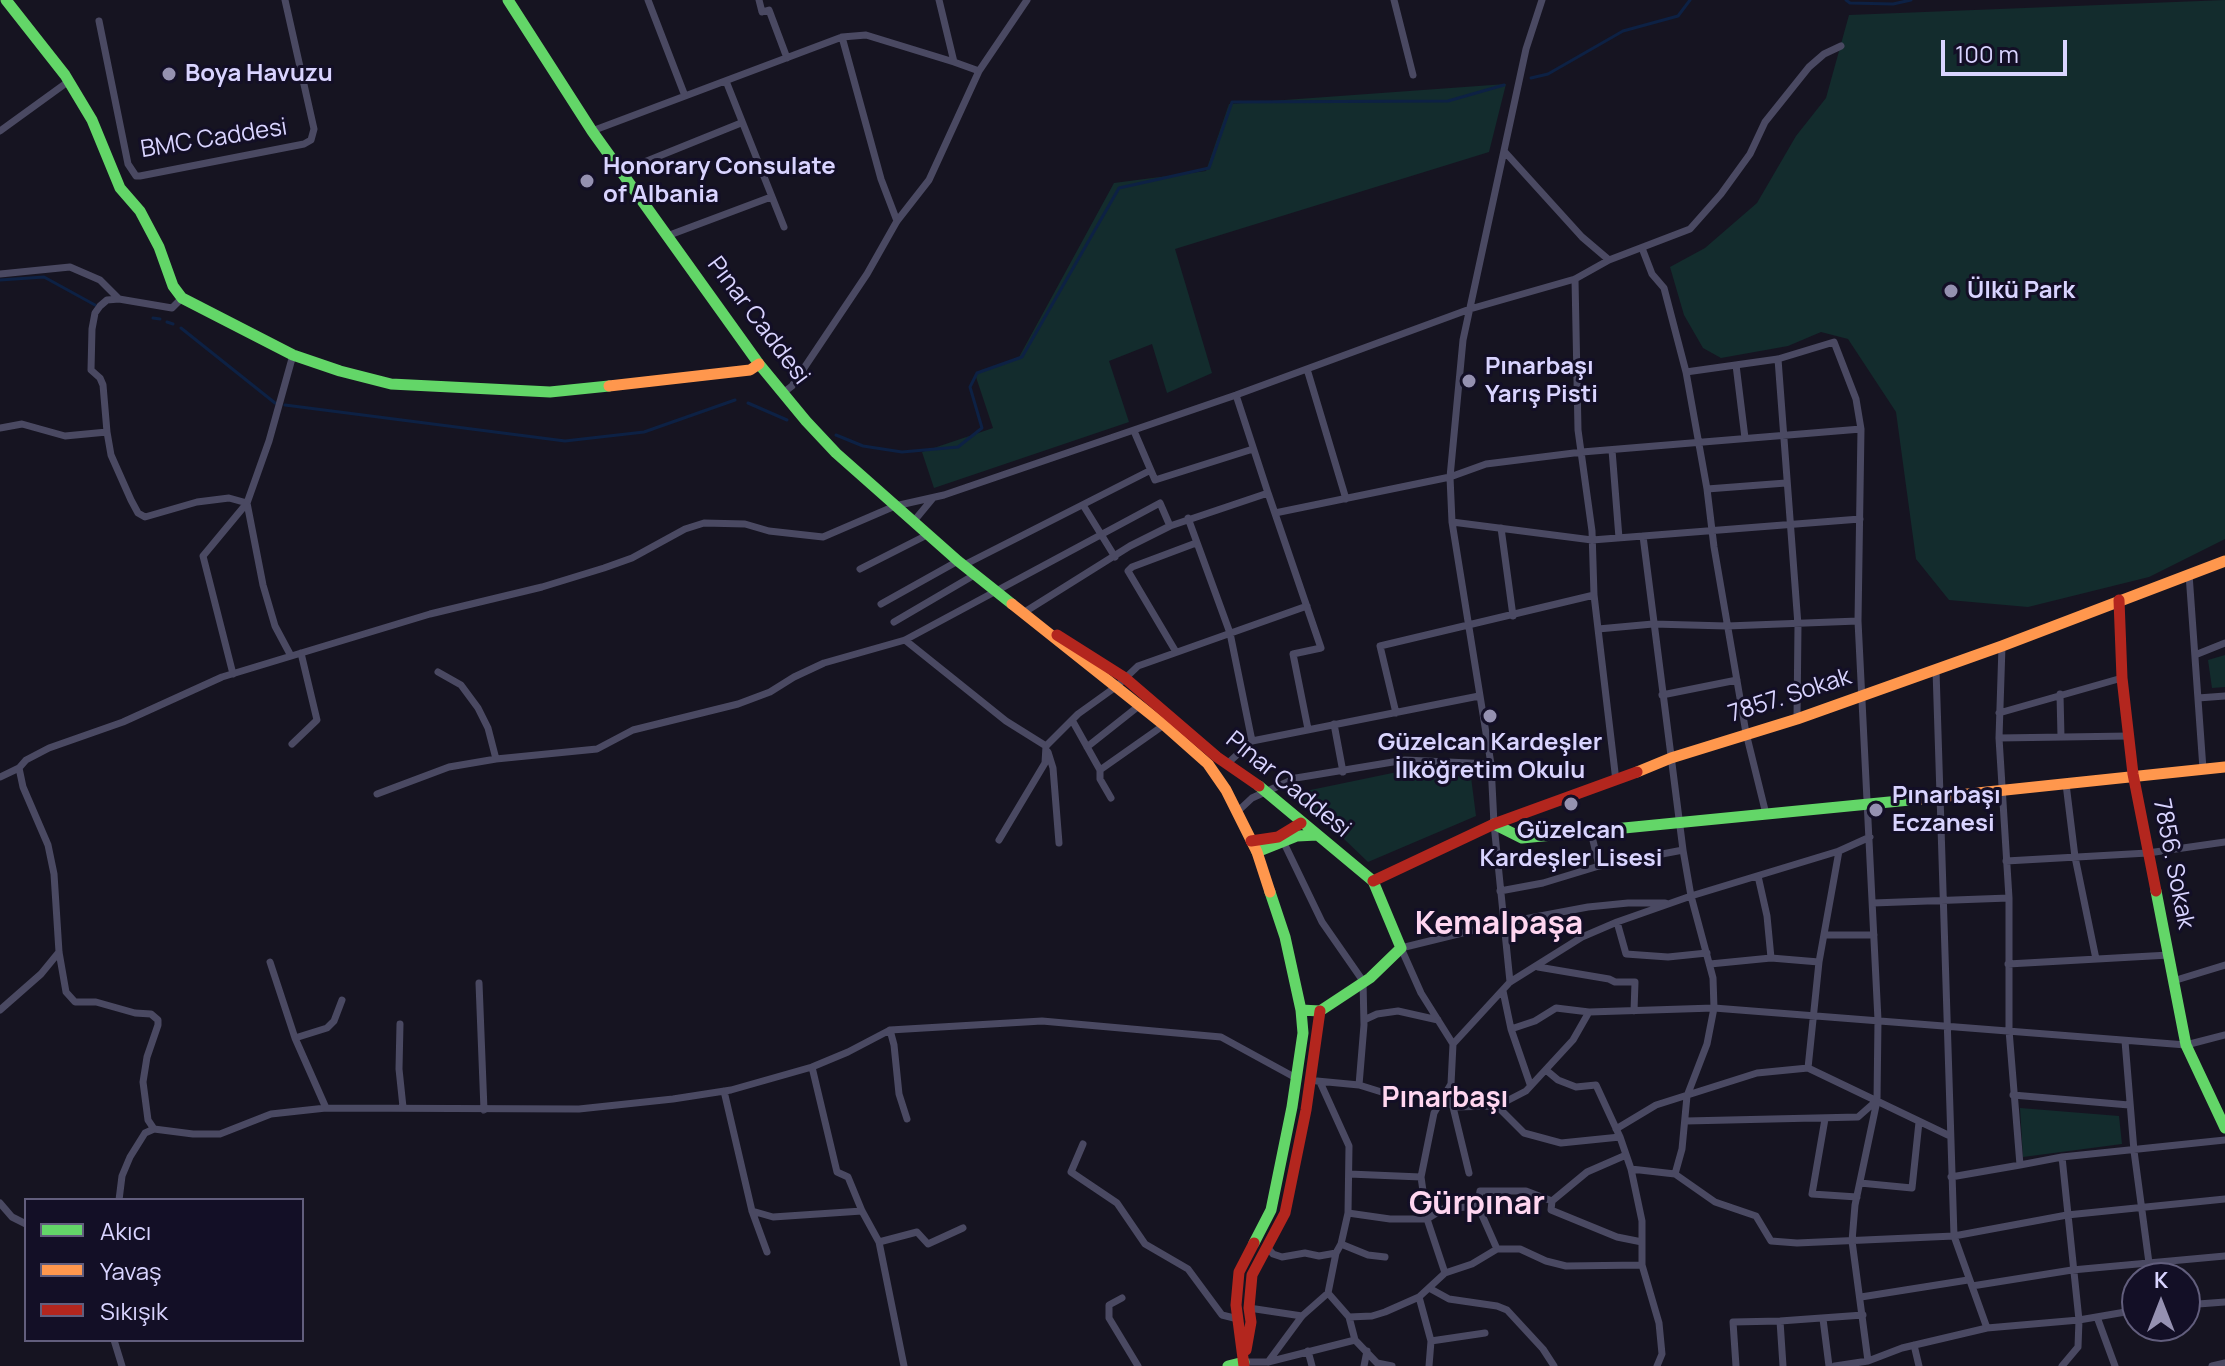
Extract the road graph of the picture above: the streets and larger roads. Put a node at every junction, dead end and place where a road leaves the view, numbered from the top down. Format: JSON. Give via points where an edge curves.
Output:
{"nodes":[{"id":1,"x":6,"y":0,"type":"edge"},
{"id":2,"x":285,"y":0,"type":"edge"},
{"id":3,"x":508,"y":0,"type":"edge"},
{"id":4,"x":648,"y":0,"type":"edge"},
{"id":5,"x":759,"y":0,"type":"edge"},
{"id":6,"x":939,"y":0,"type":"edge"},
{"id":7,"x":1027,"y":0,"type":"edge"},
{"id":8,"x":1394,"y":0,"type":"edge"},
{"id":9,"x":1542,"y":0,"type":"edge"},
{"id":10,"x":99,"y":21,"type":"dead end"},
{"id":11,"x":842,"y":37,"type":"junction"},
{"id":12,"x":1841,"y":46,"type":"dead end"},
{"id":13,"x":787,"y":58,"type":"junction"},
{"id":14,"x":954,"y":62,"type":"junction"},
{"id":15,"x":979,"y":71,"type":"junction"},
{"id":16,"x":1413,"y":75,"type":"dead end"},
{"id":17,"x":69,"y":81,"type":"junction"},
{"id":18,"x":726,"y":81,"type":"junction"},
{"id":19,"x":685,"y":96,"type":"junction"},
{"id":20,"x":741,"y":123,"type":"junction"},
{"id":21,"x":0,"y":131,"type":"edge"},
{"id":22,"x":592,"y":131,"type":"junction"},
{"id":23,"x":1504,"y":151,"type":"junction"},
{"id":24,"x":622,"y":171,"type":"junction"},
{"id":25,"x":771,"y":197,"type":"junction"},
{"id":26,"x":897,"y":221,"type":"junction"},
{"id":27,"x":784,"y":227,"type":"dead end"},
{"id":28,"x":667,"y":236,"type":"junction"},
{"id":29,"x":1642,"y":248,"type":"junction"},
{"id":30,"x":1609,"y":260,"type":"junction"},
{"id":31,"x":0,"y":274,"type":"edge"},
{"id":32,"x":1575,"y":279,"type":"junction"},
{"id":33,"x":182,"y":298,"type":"junction"},
{"id":34,"x":119,"y":299,"type":"junction"},
{"id":35,"x":1470,"y":309,"type":"junction"},
{"id":36,"x":293,"y":355,"type":"junction"},
{"id":37,"x":1778,"y":359,"type":"junction"},
{"id":38,"x":759,"y":364,"type":"junction"},
{"id":39,"x":1736,"y":365,"type":"junction"},
{"id":40,"x":1307,"y":369,"type":"junction"},
{"id":41,"x":1686,"y":372,"type":"junction"},
{"id":42,"x":783,"y":393,"type":"junction"},
{"id":43,"x":1236,"y":395,"type":"junction"},
{"id":44,"x":0,"y":428,"type":"edge"},
{"id":45,"x":1861,"y":429,"type":"junction"},
{"id":46,"x":1134,"y":431,"type":"junction"},
{"id":47,"x":107,"y":432,"type":"junction"},
{"id":48,"x":1783,"y":435,"type":"junction"},
{"id":49,"x":1745,"y":438,"type":"junction"},
{"id":50,"x":1699,"y":442,"type":"junction"},
{"id":51,"x":1253,"y":449,"type":"junction"},
{"id":52,"x":1612,"y":450,"type":"junction"},
{"id":53,"x":1582,"y":452,"type":"junction"},
{"id":54,"x":1149,"y":471,"type":"junction"},
{"id":55,"x":1450,"y":477,"type":"junction"},
{"id":56,"x":1786,"y":483,"type":"junction"},
{"id":57,"x":1707,"y":489,"type":"junction"},
{"id":58,"x":1268,"y":493,"type":"junction"},
{"id":59,"x":933,"y":498,"type":"junction"},
{"id":60,"x":1346,"y":499,"type":"junction"},
{"id":61,"x":247,"y":503,"type":"junction"},
{"id":62,"x":1083,"y":505,"type":"junction"},
{"id":63,"x":895,"y":506,"type":"junction"},
{"id":64,"x":1275,"y":513,"type":"junction"},
{"id":65,"x":1188,"y":518,"type":"junction"},
{"id":66,"x":1860,"y":519,"type":"junction"},
{"id":67,"x":914,"y":521,"type":"junction"},
{"id":68,"x":1452,"y":522,"type":"junction"},
{"id":69,"x":1788,"y":524,"type":"junction"},
{"id":70,"x":1170,"y":526,"type":"junction"},
{"id":71,"x":1501,"y":528,"type":"junction"},
{"id":72,"x":1711,"y":530,"type":"junction"},
{"id":73,"x":929,"y":534,"type":"junction"},
{"id":74,"x":1102,"y":535,"type":"junction"},
{"id":75,"x":1643,"y":536,"type":"junction"},
{"id":76,"x":1619,"y":538,"type":"junction"},
{"id":77,"x":1592,"y":540,"type":"junction"},
{"id":78,"x":1196,"y":543,"type":"junction"},
{"id":79,"x":1115,"y":557,"type":"junction"},
{"id":80,"x":2225,"y":561,"type":"edge"},
{"id":81,"x":961,"y":563,"type":"junction"},
{"id":82,"x":860,"y":569,"type":"dead end"},
{"id":83,"x":976,"y":574,"type":"junction"},
{"id":84,"x":2189,"y":574,"type":"junction"},
{"id":85,"x":997,"y":592,"type":"junction"},
{"id":86,"x":1594,"y":595,"type":"junction"},
{"id":87,"x":2119,"y":600,"type":"junction"},
{"id":88,"x":881,"y":604,"type":"dead end"},
{"id":89,"x":1307,"y":606,"type":"junction"},
{"id":90,"x":1026,"y":616,"type":"junction"},
{"id":91,"x":1513,"y":616,"type":"junction"},
{"id":92,"x":1858,"y":621,"type":"junction"},
{"id":93,"x":894,"y":622,"type":"dead end"},
{"id":94,"x":1653,"y":624,"type":"junction"},
{"id":95,"x":1798,"y":625,"type":"junction"},
{"id":96,"x":1727,"y":626,"type":"junction"},
{"id":97,"x":1468,"y":627,"type":"junction"},
{"id":98,"x":1598,"y":629,"type":"junction"},
{"id":99,"x":1230,"y":633,"type":"junction"},
{"id":100,"x":905,"y":640,"type":"junction"},
{"id":101,"x":2225,"y":643,"type":"edge"},
{"id":102,"x":2002,"y":646,"type":"junction"},
{"id":103,"x":1176,"y":652,"type":"junction"},
{"id":104,"x":301,"y":653,"type":"junction"},
{"id":105,"x":2195,"y":655,"type":"junction"},
{"id":106,"x":291,"y":656,"type":"junction"},
{"id":107,"x":1936,"y":670,"type":"junction"},
{"id":108,"x":438,"y":672,"type":"dead end"},
{"id":109,"x":233,"y":674,"type":"junction"},
{"id":110,"x":2122,"y":678,"type":"junction"},
{"id":111,"x":1737,"y":680,"type":"junction"},
{"id":112,"x":1121,"y":682,"type":"junction"},
{"id":113,"x":2060,"y":694,"type":"junction"},
{"id":114,"x":1662,"y":695,"type":"junction"},
{"id":115,"x":1479,"y":696,"type":"junction"},
{"id":116,"x":1861,"y":696,"type":"junction"},
{"id":117,"x":2225,"y":696,"type":"edge"},
{"id":118,"x":2198,"y":698,"type":"junction"},
{"id":119,"x":1140,"y":705,"type":"junction"},
{"id":120,"x":1396,"y":713,"type":"junction"},
{"id":121,"x":1999,"y":713,"type":"junction"},
{"id":122,"x":1797,"y":719,"type":"junction"},
{"id":123,"x":1072,"y":720,"type":"junction"},
{"id":124,"x":1334,"y":724,"type":"junction"},
{"id":125,"x":1164,"y":725,"type":"junction"},
{"id":126,"x":1308,"y":729,"type":"junction"},
{"id":127,"x":1746,"y":733,"type":"junction"},
{"id":128,"x":2130,"y":736,"type":"junction"},
{"id":129,"x":2061,"y":737,"type":"junction"},
{"id":130,"x":1999,"y":738,"type":"junction"},
{"id":131,"x":1252,"y":741,"type":"junction"},
{"id":132,"x":292,"y":744,"type":"dead end"},
{"id":133,"x":1046,"y":746,"type":"junction"},
{"id":134,"x":1087,"y":747,"type":"junction"},
{"id":135,"x":1671,"y":758,"type":"junction"},
{"id":136,"x":496,"y":759,"type":"junction"},
{"id":137,"x":1217,"y":762,"type":"junction"},
{"id":138,"x":1491,"y":764,"type":"junction"},
{"id":139,"x":2225,"y":767,"type":"edge"},
{"id":140,"x":19,"y":768,"type":"junction"},
{"id":141,"x":2203,"y":769,"type":"junction"},
{"id":142,"x":1100,"y":770,"type":"junction"},
{"id":143,"x":1343,"y":772,"type":"junction"},
{"id":144,"x":2133,"y":774,"type":"junction"},
{"id":145,"x":0,"y":777,"type":"edge"},
{"id":146,"x":1616,"y":781,"type":"junction"},
{"id":147,"x":2066,"y":784,"type":"junction"},
{"id":148,"x":2001,"y":790,"type":"junction"},
{"id":149,"x":1266,"y":791,"type":"junction"},
{"id":150,"x":377,"y":794,"type":"dead end"},
{"id":151,"x":1941,"y":796,"type":"junction"},
{"id":152,"x":1111,"y":798,"type":"dead end"},
{"id":153,"x":1867,"y":804,"type":"junction"},
{"id":154,"x":1237,"y":812,"type":"junction"},
{"id":155,"x":1766,"y":814,"type":"junction"},
{"id":156,"x":1679,"y":821,"type":"junction"},
{"id":157,"x":1301,"y":823,"type":"junction"},
{"id":158,"x":1494,"y":824,"type":"junction"},
{"id":159,"x":1591,"y":832,"type":"junction"},
{"id":160,"x":1317,"y":835,"type":"junction"},
{"id":161,"x":1870,"y":837,"type":"junction"},
{"id":162,"x":999,"y":840,"type":"dead end"},
{"id":163,"x":1283,"y":841,"type":"junction"},
{"id":164,"x":2225,"y":842,"type":"edge"},
{"id":165,"x":1059,"y":843,"type":"dead end"},
{"id":166,"x":1254,"y":847,"type":"junction"},
{"id":167,"x":1683,"y":850,"type":"junction"},
{"id":168,"x":1839,"y":851,"type":"junction"},
{"id":169,"x":2148,"y":853,"type":"junction"},
{"id":170,"x":2075,"y":857,"type":"junction"},
{"id":171,"x":2006,"y":861,"type":"junction"},
{"id":172,"x":1599,"y":866,"type":"junction"},
{"id":173,"x":1758,"y":876,"type":"junction"},
{"id":174,"x":1373,"y":881,"type":"junction"},
{"id":175,"x":1500,"y":891,"type":"junction"},
{"id":176,"x":1691,"y":896,"type":"junction"},
{"id":177,"x":2009,"y":898,"type":"junction"},
{"id":178,"x":1943,"y":899,"type":"junction"},
{"id":179,"x":1671,"y":903,"type":"junction"},
{"id":180,"x":1873,"y":903,"type":"junction"},
{"id":181,"x":1617,"y":922,"type":"junction"},
{"id":182,"x":1503,"y":923,"type":"junction"},
{"id":183,"x":1824,"y":935,"type":"junction"},
{"id":184,"x":1874,"y":935,"type":"junction"},
{"id":185,"x":1401,"y":948,"type":"junction"},
{"id":186,"x":59,"y":952,"type":"junction"},
{"id":187,"x":1707,"y":953,"type":"junction"},
{"id":188,"x":2169,"y":955,"type":"junction"},
{"id":189,"x":1771,"y":958,"type":"junction"},
{"id":190,"x":2096,"y":959,"type":"junction"},
{"id":191,"x":270,"y":962,"type":"dead end"},
{"id":192,"x":1819,"y":962,"type":"junction"},
{"id":193,"x":1710,"y":964,"type":"junction"},
{"id":194,"x":2008,"y":964,"type":"junction"},
{"id":195,"x":2225,"y":965,"type":"edge"},
{"id":196,"x":1538,"y":967,"type":"junction"},
{"id":197,"x":1363,"y":981,"type":"junction"},
{"id":198,"x":2173,"y":981,"type":"junction"},
{"id":199,"x":1510,"y":982,"type":"junction"},
{"id":200,"x":479,"y":983,"type":"dead end"},
{"id":201,"x":1503,"y":991,"type":"junction"},
{"id":202,"x":342,"y":1000,"type":"dead end"},
{"id":203,"x":1714,"y":1008,"type":"junction"},
{"id":204,"x":0,"y":1010,"type":"edge"},
{"id":205,"x":1301,"y":1010,"type":"junction"},
{"id":206,"x":1320,"y":1011,"type":"junction"},
{"id":207,"x":1634,"y":1011,"type":"junction"},
{"id":208,"x":1589,"y":1012,"type":"junction"},
{"id":209,"x":1815,"y":1015,"type":"junction"},
{"id":210,"x":1364,"y":1020,"type":"junction"},
{"id":211,"x":1438,"y":1020,"type":"junction"},
{"id":212,"x":1878,"y":1020,"type":"junction"},
{"id":213,"x":400,"y":1024,"type":"dead end"},
{"id":214,"x":1947,"y":1027,"type":"junction"},
{"id":215,"x":1511,"y":1029,"type":"junction"},
{"id":216,"x":890,"y":1030,"type":"junction"},
{"id":217,"x":2009,"y":1030,"type":"junction"},
{"id":218,"x":2225,"y":1035,"type":"edge"},
{"id":219,"x":295,"y":1038,"type":"junction"},
{"id":220,"x":2125,"y":1041,"type":"junction"},
{"id":221,"x":1453,"y":1044,"type":"junction"},
{"id":222,"x":2186,"y":1045,"type":"junction"},
{"id":223,"x":812,"y":1067,"type":"junction"},
{"id":224,"x":1808,"y":1068,"type":"junction"},
{"id":225,"x":1546,"y":1070,"type":"junction"},
{"id":226,"x":1296,"y":1078,"type":"junction"},
{"id":227,"x":1315,"y":1081,"type":"junction"},
{"id":228,"x":1530,"y":1084,"type":"junction"},
{"id":229,"x":1359,"y":1085,"type":"junction"},
{"id":230,"x":724,"y":1091,"type":"junction"},
{"id":231,"x":1446,"y":1095,"type":"junction"},
{"id":232,"x":2013,"y":1095,"type":"junction"},
{"id":233,"x":1687,"y":1096,"type":"junction"},
{"id":234,"x":1877,"y":1101,"type":"junction"},
{"id":235,"x":2129,"y":1105,"type":"junction"},
{"id":236,"x":1497,"y":1106,"type":"junction"},
{"id":237,"x":2220,"y":1106,"type":"edge"},
{"id":238,"x":403,"y":1107,"type":"junction"},
{"id":239,"x":1453,"y":1107,"type":"junction"},
{"id":240,"x":326,"y":1108,"type":"junction"},
{"id":241,"x":484,"y":1110,"type":"junction"},
{"id":242,"x":907,"y":1119,"type":"dead end"},
{"id":243,"x":1825,"y":1119,"type":"junction"},
{"id":244,"x":1686,"y":1121,"type":"junction"},
{"id":245,"x":1919,"y":1122,"type":"junction"},
{"id":246,"x":2225,"y":1128,"type":"edge"},
{"id":247,"x":154,"y":1129,"type":"junction"},
{"id":248,"x":1618,"y":1133,"type":"junction"},
{"id":249,"x":1950,"y":1136,"type":"junction"},
{"id":250,"x":2225,"y":1140,"type":"edge"},
{"id":251,"x":1083,"y":1144,"type":"dead end"},
{"id":252,"x":2134,"y":1151,"type":"junction"},
{"id":253,"x":1626,"y":1155,"type":"junction"},
{"id":254,"x":2062,"y":1157,"type":"junction"},
{"id":255,"x":2020,"y":1165,"type":"junction"},
{"id":256,"x":1631,"y":1169,"type":"junction"},
{"id":257,"x":1469,"y":1173,"type":"dead end"},
{"id":258,"x":1349,"y":1174,"type":"junction"},
{"id":259,"x":1675,"y":1174,"type":"junction"},
{"id":260,"x":1421,"y":1177,"type":"junction"},
{"id":261,"x":1951,"y":1177,"type":"junction"},
{"id":262,"x":1860,"y":1183,"type":"junction"},
{"id":263,"x":1857,"y":1197,"type":"junction"},
{"id":264,"x":119,"y":1198,"type":"edge"},
{"id":265,"x":2225,"y":1199,"type":"edge"},
{"id":266,"x":1552,"y":1201,"type":"junction"},
{"id":267,"x":0,"y":1203,"type":"edge"},
{"id":268,"x":1478,"y":1206,"type":"junction"},
{"id":269,"x":2142,"y":1206,"type":"junction"},
{"id":270,"x":752,"y":1211,"type":"junction"},
{"id":271,"x":862,"y":1211,"type":"junction"},
{"id":272,"x":1348,"y":1213,"type":"junction"},
{"id":273,"x":2067,"y":1215,"type":"junction"},
{"id":274,"x":1427,"y":1219,"type":"junction"},
{"id":275,"x":24,"y":1223,"type":"edge"},
{"id":276,"x":963,"y":1228,"type":"dead end"},
{"id":277,"x":1954,"y":1236,"type":"junction"},
{"id":278,"x":1852,"y":1241,"type":"junction"},
{"id":279,"x":879,"y":1242,"type":"junction"},
{"id":280,"x":1642,"y":1242,"type":"junction"},
{"id":281,"x":1341,"y":1244,"type":"junction"},
{"id":282,"x":1267,"y":1247,"type":"junction"},
{"id":283,"x":1497,"y":1249,"type":"junction"},
{"id":284,"x":767,"y":1252,"type":"dead end"},
{"id":285,"x":1336,"y":1253,"type":"junction"},
{"id":286,"x":2225,"y":1256,"type":"edge"},
{"id":287,"x":1385,"y":1257,"type":"dead end"},
{"id":288,"x":2148,"y":1262,"type":"edge"},
{"id":289,"x":2167,"y":1262,"type":"edge"},
{"id":290,"x":1642,"y":1265,"type":"junction"},
{"id":291,"x":2121,"y":1266,"type":"edge"},
{"id":292,"x":2072,"y":1270,"type":"junction"},
{"id":293,"x":1445,"y":1273,"type":"junction"},
{"id":294,"x":1970,"y":1283,"type":"junction"},
{"id":295,"x":1429,"y":1288,"type":"junction"},
{"id":296,"x":1328,"y":1293,"type":"junction"},
{"id":297,"x":1419,"y":1297,"type":"junction"},
{"id":298,"x":1861,"y":1297,"type":"junction"},
{"id":299,"x":1122,"y":1298,"type":"dead end"},
{"id":300,"x":2225,"y":1302,"type":"edge"},
{"id":301,"x":2201,"y":1304,"type":"edge"},
{"id":302,"x":1249,"y":1308,"type":"junction"},
{"id":303,"x":2121,"y":1313,"type":"edge"},
{"id":304,"x":1863,"y":1315,"type":"junction"},
{"id":305,"x":1302,"y":1316,"type":"junction"},
{"id":306,"x":1349,"y":1317,"type":"junction"},
{"id":307,"x":2097,"y":1317,"type":"junction"},
{"id":308,"x":1238,"y":1319,"type":"junction"},
{"id":309,"x":1823,"y":1319,"type":"junction"},
{"id":310,"x":2079,"y":1320,"type":"junction"},
{"id":311,"x":1780,"y":1321,"type":"junction"},
{"id":312,"x":1987,"y":1328,"type":"junction"},
{"id":313,"x":1485,"y":1333,"type":"dead end"},
{"id":314,"x":1355,"y":1340,"type":"junction"},
{"id":315,"x":1431,"y":1341,"type":"junction"},
{"id":316,"x":115,"y":1342,"type":"edge"},
{"id":317,"x":1914,"y":1345,"type":"junction"},
{"id":318,"x":1308,"y":1351,"type":"junction"},
{"id":319,"x":1367,"y":1351,"type":"junction"},
{"id":320,"x":1868,"y":1361,"type":"junction"},
{"id":321,"x":1268,"y":1362,"type":"junction"},
{"id":322,"x":2225,"y":1363,"type":"edge"},
{"id":323,"x":1244,"y":1364,"type":"edge"},
{"id":324,"x":122,"y":1366,"type":"edge"},
{"id":325,"x":904,"y":1366,"type":"edge"},
{"id":326,"x":1138,"y":1366,"type":"edge"},
{"id":327,"x":1228,"y":1366,"type":"edge"},
{"id":328,"x":1312,"y":1366,"type":"edge"},
{"id":329,"x":1364,"y":1366,"type":"edge"},
{"id":330,"x":1392,"y":1366,"type":"edge"},
{"id":331,"x":1429,"y":1366,"type":"edge"},
{"id":332,"x":1554,"y":1366,"type":"edge"},
{"id":333,"x":1657,"y":1366,"type":"edge"},
{"id":334,"x":1736,"y":1366,"type":"edge"},
{"id":335,"x":1783,"y":1366,"type":"edge"},
{"id":336,"x":1832,"y":1366,"type":"edge"},
{"id":337,"x":1919,"y":1366,"type":"edge"},
{"id":338,"x":2062,"y":1366,"type":"edge"},
{"id":339,"x":2115,"y":1366,"type":"edge"},
{"id":340,"x":2212,"y":1366,"type":"edge"}],
"edges":[{"from":1,"to":17,"type":"street"},
{"from":2,"to":10,"type":"street","name":"BMC Caddesi","via":[[314,129],[311,140],[140,176],[128,164]]},
{"from":3,"to":22,"type":"street","name":"Pınar Caddesi"},
{"from":4,"to":19,"type":"street"},
{"from":5,"to":13,"type":"street","via":[[762,12],[769,10]]},
{"from":6,"to":14,"type":"street"},
{"from":7,"to":15,"type":"street"},
{"from":8,"to":16,"type":"street"},
{"from":9,"to":23,"type":"street"},
{"from":11,"to":13,"type":"street"},
{"from":11,"to":14,"type":"street","via":[[866,35]]},
{"from":11,"to":26,"type":"street"},
{"from":12,"to":29,"type":"street","via":[[1809,67],[1765,122],[1721,194],[1690,229]]},
{"from":13,"to":18,"type":"street"},
{"from":14,"to":15,"type":"street"},
{"from":15,"to":26,"type":"street","via":[[929,180]]},
{"from":17,"to":21,"type":"street"},
{"from":17,"to":33,"type":"street","via":[[120,188],[140,211]]},
{"from":18,"to":19,"type":"street"},
{"from":18,"to":20,"type":"street"},
{"from":19,"to":22,"type":"street"},
{"from":20,"to":24,"type":"street"},
{"from":20,"to":25,"type":"street"},
{"from":22,"to":24,"type":"street","name":"Pınar Caddesi"},
{"from":23,"to":30,"type":"street"},
{"from":23,"to":35,"type":"street"},
{"from":24,"to":28,"type":"street","name":"Pınar Caddesi"},
{"from":25,"to":27,"type":"street"},
{"from":25,"to":28,"type":"street"},
{"from":26,"to":42,"type":"street","via":[[867,274]]},
{"from":28,"to":38,"type":"street","name":"Pınar Caddesi"},
{"from":29,"to":30,"type":"street"},
{"from":29,"to":41,"type":"street","via":[[1664,288]]},
{"from":30,"to":32,"type":"street"},
{"from":31,"to":34,"type":"street","via":[[70,267],[100,280]]},
{"from":32,"to":35,"type":"street"},
{"from":32,"to":53,"type":"street"},
{"from":33,"to":34,"type":"street","via":[[172,308]]},
{"from":33,"to":36,"type":"street"},
{"from":34,"to":47,"type":"street","via":[[100,306],[92,329],[91,370],[103,385]]},
{"from":35,"to":40,"type":"street"},
{"from":35,"to":55,"type":"street"},
{"from":36,"to":38,"type":"street","via":[[391,384],[550,392],[687,379],[750,370]]},
{"from":36,"to":61,"type":"street"},
{"from":37,"to":39,"type":"street"},
{"from":37,"to":45,"type":"street","via":[[1834,342],[1856,399]]},
{"from":37,"to":48,"type":"street"},
{"from":38,"to":42,"type":"street","name":"Pınar Caddesi"},
{"from":39,"to":41,"type":"street"},
{"from":39,"to":49,"type":"street"},
{"from":40,"to":43,"type":"street"},
{"from":40,"to":60,"type":"street"},
{"from":41,"to":50,"type":"street"},
{"from":42,"to":63,"type":"street","name":"Pınar Caddesi","via":[[836,453]]},
{"from":43,"to":46,"type":"street"},
{"from":43,"to":51,"type":"street"},
{"from":44,"to":47,"type":"street","via":[[22,424],[65,436]]},
{"from":45,"to":48,"type":"street"},
{"from":45,"to":66,"type":"street"},
{"from":46,"to":54,"type":"street"},
{"from":46,"to":59,"type":"street"},
{"from":47,"to":61,"type":"street","via":[[131,500],[145,517],[197,502],[229,498]]},
{"from":48,"to":49,"type":"street"},
{"from":48,"to":56,"type":"street"},
{"from":49,"to":50,"type":"street"},
{"from":50,"to":52,"type":"street"},
{"from":50,"to":57,"type":"street"},
{"from":51,"to":54,"type":"street","via":[[1155,480]]},
{"from":51,"to":58,"type":"street"},
{"from":52,"to":53,"type":"street"},
{"from":52,"to":76,"type":"street"},
{"from":53,"to":55,"type":"street","via":[[1486,464]]},
{"from":53,"to":77,"type":"street"},
{"from":54,"to":62,"type":"street"},
{"from":55,"to":60,"type":"street"},
{"from":55,"to":68,"type":"street"},
{"from":56,"to":57,"type":"street"},
{"from":56,"to":69,"type":"street"},
{"from":57,"to":72,"type":"street"},
{"from":58,"to":64,"type":"street"},
{"from":58,"to":65,"type":"street"},
{"from":59,"to":63,"type":"street"},
{"from":59,"to":67,"type":"street"},
{"from":60,"to":64,"type":"street"},
{"from":61,"to":106,"type":"street","via":[[263,585]]},
{"from":61,"to":109,"type":"street","via":[[203,556]]},
{"from":62,"to":74,"type":"street"},
{"from":62,"to":81,"type":"street"},
{"from":63,"to":67,"type":"street","name":"Pınar Caddesi"},
{"from":63,"to":104,"type":"street","via":[[823,537],[704,523],[604,568]]},
{"from":64,"to":89,"type":"street"},
{"from":65,"to":70,"type":"street"},
{"from":65,"to":78,"type":"street"},
{"from":66,"to":69,"type":"street"},
{"from":66,"to":92,"type":"street"},
{"from":67,"to":73,"type":"street","name":"Pınar Caddesi"},
{"from":68,"to":71,"type":"street"},
{"from":68,"to":97,"type":"street"},
{"from":69,"to":72,"type":"street"},
{"from":69,"to":95,"type":"street"},
{"from":70,"to":74,"type":"street","via":[[1160,503]]},
{"from":70,"to":79,"type":"street"},
{"from":71,"to":77,"type":"street"},
{"from":71,"to":91,"type":"street"},
{"from":72,"to":75,"type":"street"},
{"from":72,"to":96,"type":"street"},
{"from":73,"to":81,"type":"street","name":"Pınar Caddesi"},
{"from":73,"to":82,"type":"street"},
{"from":74,"to":79,"type":"street"},
{"from":74,"to":85,"type":"street"},
{"from":75,"to":76,"type":"street"},
{"from":75,"to":94,"type":"street"},
{"from":76,"to":77,"type":"street"},
{"from":77,"to":86,"type":"street"},
{"from":78,"to":99,"type":"street"},
{"from":78,"to":103,"type":"street","via":[[1128,571]]},
{"from":79,"to":90,"type":"street"},
{"from":80,"to":84,"type":"street","name":"7857. Sokak"},
{"from":81,"to":83,"type":"street","name":"Pınar Caddesi"},
{"from":81,"to":88,"type":"street"},
{"from":83,"to":85,"type":"street","name":"Pınar Caddesi"},
{"from":83,"to":93,"type":"street"},
{"from":84,"to":87,"type":"street","name":"7857. Sokak"},
{"from":84,"to":105,"type":"street"},
{"from":85,"to":90,"type":"street","name":"Pınar Caddesi"},
{"from":85,"to":100,"type":"street"},
{"from":86,"to":91,"type":"street"},
{"from":86,"to":98,"type":"street"},
{"from":87,"to":102,"type":"street","name":"7857. Sokak"},
{"from":87,"to":110,"type":"street","name":"7856. Sokak"},
{"from":89,"to":99,"type":"street"},
{"from":89,"to":126,"type":"street","via":[[1321,648],[1293,654]]},
{"from":90,"to":112,"type":"street","name":"Pınar Caddesi","via":[[1074,656]]},
{"from":91,"to":97,"type":"street"},
{"from":92,"to":95,"type":"street"},
{"from":92,"to":116,"type":"street"},
{"from":94,"to":96,"type":"street"},
{"from":94,"to":98,"type":"street"},
{"from":94,"to":114,"type":"street"},
{"from":95,"to":96,"type":"street"},
{"from":95,"to":122,"type":"street"},
{"from":96,"to":111,"type":"street"},
{"from":97,"to":115,"type":"street"},
{"from":97,"to":120,"type":"street","via":[[1380,646]]},
{"from":98,"to":146,"type":"street"},
{"from":99,"to":103,"type":"street"},
{"from":99,"to":131,"type":"street"},
{"from":100,"to":133,"type":"street","via":[[1006,721]]},
{"from":100,"to":136,"type":"street","via":[[824,663],[738,704],[633,730],[597,749]]},
{"from":101,"to":105,"type":"street"},
{"from":102,"to":107,"type":"street","name":"7857. Sokak"},
{"from":102,"to":121,"type":"street"},
{"from":103,"to":112,"type":"street","via":[[1138,666]]},
{"from":104,"to":106,"type":"street"},
{"from":104,"to":132,"type":"street","via":[[317,720]]},
{"from":105,"to":118,"type":"street"},
{"from":106,"to":109,"type":"street"},
{"from":107,"to":116,"type":"street","name":"7857. Sokak"},
{"from":107,"to":151,"type":"street"},
{"from":108,"to":136,"type":"street","via":[[461,685],[478,708]]},
{"from":109,"to":140,"type":"street","via":[[49,748]]},
{"from":110,"to":113,"type":"street"},
{"from":110,"to":128,"type":"street","name":"7856. Sokak"},
{"from":111,"to":114,"type":"street"},
{"from":111,"to":127,"type":"street"},
{"from":112,"to":119,"type":"street","name":"Pınar Caddesi"},
{"from":112,"to":123,"type":"street"},
{"from":112,"to":137,"type":"street","name":"Pınar Caddesi"},
{"from":113,"to":121,"type":"street"},
{"from":113,"to":129,"type":"street"},
{"from":114,"to":135,"type":"street"},
{"from":115,"to":120,"type":"street"},
{"from":115,"to":138,"type":"street"},
{"from":116,"to":122,"type":"street","name":"7857. Sokak"},
{"from":116,"to":153,"type":"street"},
{"from":117,"to":118,"type":"street"},
{"from":118,"to":141,"type":"street"},
{"from":119,"to":125,"type":"street","name":"Pınar Caddesi"},
{"from":119,"to":134,"type":"street"},
{"from":120,"to":124,"type":"street"},
{"from":121,"to":130,"type":"street"},
{"from":122,"to":127,"type":"street","name":"7857. Sokak"},
{"from":123,"to":133,"type":"street"},
{"from":123,"to":134,"type":"street"},
{"from":124,"to":126,"type":"street"},
{"from":124,"to":143,"type":"street"},
{"from":125,"to":137,"type":"street","name":"Pınar Caddesi"},
{"from":125,"to":142,"type":"street"},
{"from":126,"to":131,"type":"street"},
{"from":127,"to":135,"type":"street","name":"7857. Sokak"},
{"from":127,"to":155,"type":"street"},
{"from":128,"to":129,"type":"street"},
{"from":128,"to":144,"type":"street","name":"7856. Sokak"},
{"from":129,"to":130,"type":"street"},
{"from":130,"to":148,"type":"street"},
{"from":131,"to":137,"type":"street"},
{"from":133,"to":162,"type":"street","via":[[1045,763]]},
{"from":133,"to":165,"type":"street","via":[[1053,768]]},
{"from":134,"to":142,"type":"street"},
{"from":135,"to":146,"type":"street","name":"7857. Sokak"},
{"from":135,"to":156,"type":"street"},
{"from":136,"to":150,"type":"street","via":[[449,767]]},
{"from":137,"to":149,"type":"street","name":"Pınar Caddesi"},
{"from":137,"to":154,"type":"street"},
{"from":138,"to":143,"type":"street","via":[[1405,760]]},
{"from":138,"to":158,"type":"street"},
{"from":139,"to":141,"type":"street"},
{"from":140,"to":145,"type":"street"},
{"from":140,"to":186,"type":"street","via":[[48,845]]},
{"from":141,"to":144,"type":"street"},
{"from":142,"to":152,"type":"street"},
{"from":143,"to":149,"type":"street","via":[[1296,778]]},
{"from":144,"to":147,"type":"street"},
{"from":144,"to":169,"type":"street","name":"7856. Sokak"},
{"from":146,"to":158,"type":"street","name":"7857. Sokak"},
{"from":147,"to":148,"type":"street"},
{"from":147,"to":170,"type":"street"},
{"from":148,"to":151,"type":"street"},
{"from":148,"to":171,"type":"street"},
{"from":149,"to":154,"type":"street"},
{"from":149,"to":157,"type":"street","name":"Pınar Caddesi"},
{"from":151,"to":153,"type":"street"},
{"from":151,"to":178,"type":"street"},
{"from":153,"to":155,"type":"street"},
{"from":153,"to":161,"type":"street"},
{"from":154,"to":166,"type":"street"},
{"from":155,"to":156,"type":"street"},
{"from":156,"to":159,"type":"street"},
{"from":156,"to":167,"type":"street"},
{"from":157,"to":160,"type":"street","name":"Pınar Caddesi"},
{"from":157,"to":166,"type":"street"},
{"from":158,"to":159,"type":"street","via":[[1522,838]]},
{"from":158,"to":174,"type":"street","name":"7857. Sokak"},
{"from":158,"to":175,"type":"street"},
{"from":159,"to":172,"type":"street"},
{"from":160,"to":163,"type":"street"},
{"from":160,"to":174,"type":"street","name":"Pınar Caddesi"},
{"from":161,"to":168,"type":"street"},
{"from":161,"to":180,"type":"street"},
{"from":163,"to":166,"type":"street"},
{"from":163,"to":197,"type":"street","via":[[1322,922]]},
{"from":164,"to":169,"type":"street"},
{"from":166,"to":205,"type":"street","via":[[1285,937]]},
{"from":167,"to":172,"type":"street"},
{"from":167,"to":176,"type":"street"},
{"from":168,"to":173,"type":"street"},
{"from":168,"to":183,"type":"street"},
{"from":169,"to":170,"type":"street"},
{"from":169,"to":188,"type":"street","name":"7856. Sokak"},
{"from":170,"to":171,"type":"street"},
{"from":170,"to":190,"type":"street"},
{"from":171,"to":177,"type":"street"},
{"from":172,"to":175,"type":"street"},
{"from":173,"to":176,"type":"street"},
{"from":173,"to":189,"type":"street"},
{"from":174,"to":185,"type":"street","name":"Pınar Caddesi"},
{"from":175,"to":182,"type":"street"},
{"from":176,"to":179,"type":"street"},
{"from":176,"to":187,"type":"street"},
{"from":177,"to":178,"type":"street"},
{"from":177,"to":194,"type":"street"},
{"from":178,"to":180,"type":"street"},
{"from":178,"to":214,"type":"street"},
{"from":179,"to":181,"type":"street"},
{"from":179,"to":182,"type":"street","via":[[1588,907]]},
{"from":180,"to":184,"type":"street"},
{"from":181,"to":187,"type":"street","via":[[1626,954]]},
{"from":181,"to":196,"type":"street","via":[[1582,937]]},
{"from":182,"to":185,"type":"street"},
{"from":182,"to":199,"type":"street"},
{"from":183,"to":184,"type":"street"},
{"from":183,"to":192,"type":"street"},
{"from":184,"to":212,"type":"street"},
{"from":185,"to":197,"type":"street"},
{"from":185,"to":211,"type":"street","name":"Pınar Caddesi"},
{"from":186,"to":204,"type":"street"},
{"from":186,"to":247,"type":"street","via":[[70,999],[151,1014],[158,1020],[143,1082]]},
{"from":187,"to":193,"type":"street"},
{"from":188,"to":190,"type":"street"},
{"from":188,"to":198,"type":"street","name":"7856. Sokak"},
{"from":189,"to":192,"type":"street"},
{"from":189,"to":193,"type":"street"},
{"from":190,"to":194,"type":"street"},
{"from":191,"to":219,"type":"street"},
{"from":192,"to":209,"type":"street"},
{"from":193,"to":203,"type":"street"},
{"from":194,"to":217,"type":"street"},
{"from":195,"to":198,"type":"street"},
{"from":196,"to":199,"type":"street"},
{"from":196,"to":207,"type":"street","via":[[1635,982]]},
{"from":197,"to":206,"type":"street"},
{"from":197,"to":210,"type":"street"},
{"from":198,"to":222,"type":"street","name":"7856. Sokak"},
{"from":199,"to":201,"type":"street"},
{"from":200,"to":241,"type":"street"},
{"from":201,"to":215,"type":"street"},
{"from":201,"to":221,"type":"street"},
{"from":202,"to":219,"type":"street","via":[[327,1028]]},
{"from":203,"to":207,"type":"street"},
{"from":203,"to":209,"type":"street"},
{"from":203,"to":233,"type":"street"},
{"from":205,"to":206,"type":"street"},
{"from":205,"to":226,"type":"street"},
{"from":206,"to":227,"type":"street"},
{"from":207,"to":208,"type":"street"},
{"from":208,"to":215,"type":"street","via":[[1556,1008]]},
{"from":208,"to":225,"type":"street"},
{"from":209,"to":212,"type":"street"},
{"from":209,"to":224,"type":"street"},
{"from":210,"to":211,"type":"street","via":[[1398,1011]]},
{"from":210,"to":229,"type":"street"},
{"from":211,"to":221,"type":"street","name":"Pınar Caddesi"},
{"from":212,"to":214,"type":"street"},
{"from":212,"to":234,"type":"street"},
{"from":213,"to":238,"type":"street"},
{"from":214,"to":217,"type":"street"},
{"from":214,"to":249,"type":"street"},
{"from":215,"to":228,"type":"street"},
{"from":216,"to":223,"type":"street"},
{"from":216,"to":226,"type":"street","via":[[1042,1021],[1221,1037]]},
{"from":216,"to":242,"type":"street"},
{"from":217,"to":220,"type":"street"},
{"from":217,"to":232,"type":"street"},
{"from":218,"to":222,"type":"street"},
{"from":219,"to":240,"type":"street"},
{"from":220,"to":222,"type":"street"},
{"from":220,"to":235,"type":"street"},
{"from":221,"to":231,"type":"street"},
{"from":222,"to":237,"type":"street","name":"7856. Sokak"},
{"from":223,"to":230,"type":"street"},
{"from":223,"to":271,"type":"street","via":[[837,1172],[848,1177]]},
{"from":224,"to":233,"type":"street","via":[[1757,1073]]},
{"from":224,"to":234,"type":"street"},
{"from":225,"to":228,"type":"street"},
{"from":225,"to":248,"type":"street","via":[[1576,1087],[1596,1085]]},
{"from":226,"to":308,"type":"street","via":[[1271,1210],[1239,1272]]},
{"from":227,"to":229,"type":"street"},
{"from":227,"to":258,"type":"street","via":[[1349,1146]]},
{"from":227,"to":282,"type":"street","via":[[1285,1213]]},
{"from":228,"to":236,"type":"street"},
{"from":229,"to":231,"type":"street","via":[[1388,1094]]},
{"from":230,"to":241,"type":"street","via":[[579,1109]]},
{"from":230,"to":270,"type":"street"},
{"from":231,"to":239,"type":"street"},
{"from":231,"to":260,"type":"street","via":[[1434,1113]]},
{"from":232,"to":235,"type":"street"},
{"from":232,"to":255,"type":"street"},
{"from":233,"to":244,"type":"street"},
{"from":233,"to":248,"type":"street","via":[[1656,1105]]},
{"from":234,"to":243,"type":"street","via":[[1858,1117]]},
{"from":234,"to":245,"type":"street"},
{"from":234,"to":262,"type":"street"},
{"from":235,"to":252,"type":"street"},
{"from":236,"to":239,"type":"street"},
{"from":236,"to":248,"type":"street","via":[[1524,1133],[1561,1143]]},
{"from":237,"to":246,"type":"street","name":"7856. Sokak"},
{"from":238,"to":240,"type":"street"},
{"from":238,"to":241,"type":"street"},
{"from":239,"to":257,"type":"street"},
{"from":240,"to":247,"type":"street","via":[[271,1114],[220,1134]]},
{"from":243,"to":244,"type":"street"},
{"from":243,"to":263,"type":"street","via":[[1812,1194]]},
{"from":244,"to":259,"type":"street"},
{"from":245,"to":249,"type":"street"},
{"from":245,"to":262,"type":"street","via":[[1912,1188]]},
{"from":247,"to":264,"type":"street","via":[[145,1133],[130,1157]]},
{"from":248,"to":253,"type":"street"},
{"from":249,"to":261,"type":"street"},
{"from":250,"to":252,"type":"street"},
{"from":251,"to":308,"type":"street","via":[[1071,1172],[1117,1203],[1145,1244],[1188,1269],[1222,1315]]},
{"from":252,"to":254,"type":"street"},
{"from":252,"to":269,"type":"street"},
{"from":253,"to":256,"type":"street"},
{"from":253,"to":266,"type":"street","via":[[1587,1172]]},
{"from":254,"to":255,"type":"street"},
{"from":254,"to":273,"type":"street"},
{"from":255,"to":261,"type":"street"},
{"from":256,"to":259,"type":"street"},
{"from":256,"to":280,"type":"street"},
{"from":258,"to":260,"type":"street"},
{"from":258,"to":272,"type":"street"},
{"from":259,"to":278,"type":"street","via":[[1715,1202],[1756,1216],[1771,1241]]},
{"from":260,"to":274,"type":"street"},
{"from":261,"to":277,"type":"street"},
{"from":262,"to":263,"type":"street"},
{"from":263,"to":278,"type":"street"},
{"from":265,"to":269,"type":"street"},
{"from":266,"to":268,"type":"street","via":[[1526,1191],[1480,1191]]},
{"from":266,"to":280,"type":"street","via":[[1551,1210]]},
{"from":267,"to":275,"type":"street"},
{"from":268,"to":274,"type":"street","via":[[1443,1209]]},
{"from":268,"to":283,"type":"street"},
{"from":269,"to":273,"type":"street"},
{"from":269,"to":288,"type":"street"},
{"from":270,"to":271,"type":"street","via":[[773,1217]]},
{"from":270,"to":284,"type":"street"},
{"from":271,"to":279,"type":"street"},
{"from":272,"to":274,"type":"street"},
{"from":272,"to":281,"type":"street"},
{"from":273,"to":277,"type":"street"},
{"from":273,"to":292,"type":"street"},
{"from":274,"to":293,"type":"street"},
{"from":276,"to":279,"type":"street","via":[[928,1244],[917,1232]]},
{"from":277,"to":278,"type":"street"},
{"from":277,"to":294,"type":"street"},
{"from":278,"to":298,"type":"street"},
{"from":279,"to":325,"type":"street"},
{"from":280,"to":290,"type":"street"},
{"from":281,"to":285,"type":"street"},
{"from":281,"to":287,"type":"street"},
{"from":282,"to":285,"type":"street","via":[[1282,1257]]},
{"from":282,"to":302,"type":"street","via":[[1252,1275]]},
{"from":283,"to":290,"type":"street","via":[[1520,1249],[1566,1266]]},
{"from":283,"to":293,"type":"street"},
{"from":285,"to":296,"type":"street"},
{"from":286,"to":289,"type":"street"},
{"from":290,"to":333,"type":"street","via":[[1659,1323],[1662,1354]]},
{"from":291,"to":292,"type":"street"},
{"from":292,"to":294,"type":"street"},
{"from":292,"to":310,"type":"street"},
{"from":293,"to":295,"type":"street"},
{"from":294,"to":298,"type":"street"},
{"from":294,"to":312,"type":"street"},
{"from":295,"to":297,"type":"street"},
{"from":295,"to":332,"type":"street","via":[[1449,1299],[1507,1310]]},
{"from":296,"to":305,"type":"street"},
{"from":296,"to":306,"type":"street"},
{"from":297,"to":306,"type":"street","via":[[1372,1316]]},
{"from":297,"to":315,"type":"street"},
{"from":298,"to":304,"type":"street"},
{"from":299,"to":326,"type":"street","via":[[1109,1305],[1109,1318]]},
{"from":300,"to":301,"type":"street"},
{"from":302,"to":305,"type":"street"},
{"from":302,"to":323,"type":"street"},
{"from":303,"to":307,"type":"street"},
{"from":304,"to":309,"type":"street"},
{"from":304,"to":320,"type":"street"},
{"from":305,"to":321,"type":"street"},
{"from":306,"to":314,"type":"street"},
{"from":307,"to":310,"type":"street"},
{"from":307,"to":339,"type":"street"},
{"from":308,"to":323,"type":"street"},
{"from":309,"to":311,"type":"street"},
{"from":309,"to":336,"type":"street"},
{"from":310,"to":312,"type":"street"},
{"from":310,"to":338,"type":"street","via":[[2078,1347]]},
{"from":311,"to":334,"type":"street","via":[[1733,1322]]},
{"from":311,"to":335,"type":"street"},
{"from":312,"to":317,"type":"street"},
{"from":313,"to":315,"type":"street"},
{"from":314,"to":318,"type":"street"},
{"from":314,"to":319,"type":"street"},
{"from":315,"to":331,"type":"street"},
{"from":316,"to":324,"type":"street"},
{"from":317,"to":320,"type":"street"},
{"from":317,"to":337,"type":"street"},
{"from":318,"to":321,"type":"street"},
{"from":318,"to":328,"type":"street"},
{"from":319,"to":329,"type":"street"},
{"from":319,"to":330,"type":"street","via":[[1377,1363]]},
{"from":320,"to":336,"type":"street"},
{"from":321,"to":323,"type":"street"},
{"from":322,"to":340,"type":"street"},
{"from":323,"to":327,"type":"street"}]}
